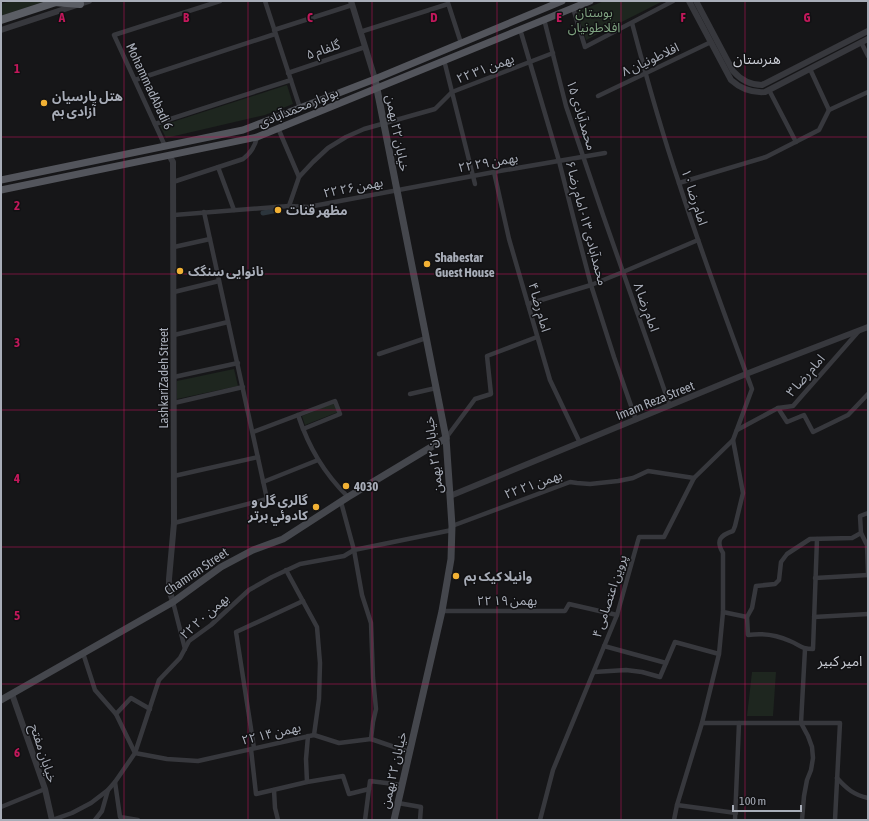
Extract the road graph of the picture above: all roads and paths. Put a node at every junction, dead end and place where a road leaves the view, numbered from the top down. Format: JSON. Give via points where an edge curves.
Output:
{"nodes":[{"id":1,"x":220,"y":1,"type":"edge"},
{"id":2,"x":265,"y":1,"type":"edge"},
{"id":3,"x":562,"y":1,"type":"edge"},
{"id":4,"x":588,"y":1,"type":"edge"},
{"id":5,"x":673,"y":1,"type":"edge"},
{"id":6,"x":689,"y":1,"type":"edge"},
{"id":7,"x":696,"y":1,"type":"edge"},
{"id":8,"x":56,"y":2,"type":"edge"},
{"id":9,"x":85,"y":2,"type":"edge"},
{"id":10,"x":448,"y":2,"type":"edge"},
{"id":11,"x":351,"y":3,"type":"edge"},
{"id":12,"x":573,"y":8,"type":"junction"},
{"id":13,"x":544,"y":19,"type":"junction"},
{"id":14,"x":1,"y":20,"type":"edge"},
{"id":15,"x":632,"y":23,"type":"junction"},
{"id":16,"x":520,"y":29,"type":"junction"},
{"id":17,"x":1,"y":30,"type":"edge"},
{"id":18,"x":868,"y":31,"type":"edge"},
{"id":19,"x":275,"y":32,"type":"junction"},
{"id":20,"x":360,"y":32,"type":"junction"},
{"id":21,"x":868,"y":39,"type":"edge"},
{"id":22,"x":711,"y":42,"type":"junction"},
{"id":23,"x":861,"y":42,"type":"junction"},
{"id":24,"x":461,"y":44,"type":"junction"},
{"id":25,"x":365,"y":47,"type":"junction"},
{"id":26,"x":553,"y":53,"type":"junction"},
{"id":27,"x":868,"y":56,"type":"edge"},
{"id":28,"x":444,"y":60,"type":"junction"},
{"id":29,"x":530,"y":62,"type":"junction"},
{"id":30,"x":810,"y":69,"type":"junction"},
{"id":31,"x":288,"y":73,"type":"junction"},
{"id":32,"x":645,"y":73,"type":"junction"},
{"id":33,"x":375,"y":79,"type":"junction"},
{"id":34,"x":135,"y":80,"type":"junction"},
{"id":35,"x":291,"y":80,"type":"junction"},
{"id":36,"x":377,"y":88,"type":"junction"},
{"id":37,"x":769,"y":90,"type":"junction"},
{"id":38,"x":452,"y":92,"type":"junction"},
{"id":39,"x":868,"y":92,"type":"edge"},
{"id":40,"x":598,"y":96,"type":"dead end"},
{"id":41,"x":300,"y":108,"type":"junction"},
{"id":42,"x":829,"y":110,"type":"junction"},
{"id":43,"x":384,"y":123,"type":"junction"},
{"id":44,"x":155,"y":124,"type":"junction"},
{"id":45,"x":278,"y":128,"type":"junction"},
{"id":46,"x":257,"y":137,"type":"junction"},
{"id":47,"x":796,"y":142,"type":"junction"},
{"id":48,"x":165,"y":146,"type":"junction"},
{"id":49,"x":605,"y":153,"type":"dead end"},
{"id":50,"x":169,"y":155,"type":"junction"},
{"id":51,"x":583,"y":157,"type":"junction"},
{"id":52,"x":559,"y":161,"type":"junction"},
{"id":53,"x":218,"y":167,"type":"junction"},
{"id":54,"x":494,"y":172,"type":"junction"},
{"id":55,"x":473,"y":176,"type":"junction"},
{"id":56,"x":299,"y":177,"type":"junction"},
{"id":57,"x":1,"y":180,"type":"edge"},
{"id":58,"x":173,"y":182,"type":"junction"},
{"id":59,"x":678,"y":183,"type":"junction"},
{"id":60,"x":475,"y":184,"type":"dead end"},
{"id":61,"x":1,"y":190,"type":"edge"},
{"id":62,"x":397,"y":190,"type":"junction"},
{"id":63,"x":289,"y":206,"type":"junction"},
{"id":64,"x":234,"y":210,"type":"junction"},
{"id":65,"x":204,"y":212,"type":"junction"},
{"id":66,"x":174,"y":215,"type":"junction"},
{"id":67,"x":603,"y":215,"type":"joint"},
{"id":68,"x":210,"y":239,"type":"junction"},
{"id":69,"x":698,"y":240,"type":"junction"},
{"id":70,"x":174,"y":247,"type":"junction"},
{"id":71,"x":623,"y":272,"type":"junction"},
{"id":72,"x":220,"y":281,"type":"junction"},
{"id":73,"x":591,"y":285,"type":"junction"},
{"id":74,"x":174,"y":292,"type":"junction"},
{"id":75,"x":528,"y":304,"type":"junction"},
{"id":76,"x":228,"y":322,"type":"junction"},
{"id":77,"x":868,"y":327,"type":"edge"},
{"id":78,"x":859,"y":330,"type":"junction"},
{"id":79,"x":174,"y":335,"type":"junction"},
{"id":80,"x":537,"y":337,"type":"junction"},
{"id":81,"x":426,"y":338,"type":"junction"},
{"id":82,"x":379,"y":354,"type":"dead end"},
{"id":83,"x":238,"y":363,"type":"junction"},
{"id":84,"x":746,"y":374,"type":"junction"},
{"id":85,"x":174,"y":377,"type":"junction"},
{"id":86,"x":243,"y":387,"type":"junction"},
{"id":87,"x":436,"y":388,"type":"junction"},
{"id":88,"x":410,"y":394,"type":"dead end"},
{"id":89,"x":868,"y":394,"type":"edge"},
{"id":90,"x":174,"y":402,"type":"junction"},
{"id":91,"x":670,"y":406,"type":"junction"},
{"id":92,"x":778,"y":408,"type":"junction"},
{"id":93,"x":298,"y":415,"type":"junction"},
{"id":94,"x":636,"y":420,"type":"junction"},
{"id":95,"x":303,"y":429,"type":"junction"},
{"id":96,"x":737,"y":430,"type":"junction"},
{"id":97,"x":253,"y":432,"type":"junction"},
{"id":98,"x":446,"y":438,"type":"junction"},
{"id":99,"x":733,"y":440,"type":"junction"},
{"id":100,"x":580,"y":443,"type":"junction"},
{"id":101,"x":258,"y":457,"type":"junction"},
{"id":102,"x":318,"y":460,"type":"junction"},
{"id":103,"x":174,"y":476,"type":"junction"},
{"id":104,"x":694,"y":478,"type":"junction"},
{"id":105,"x":264,"y":482,"type":"junction"},
{"id":106,"x":450,"y":496,"type":"junction"},
{"id":107,"x":348,"y":497,"type":"junction"},
{"id":108,"x":340,"y":502,"type":"junction"},
{"id":109,"x":868,"y":513,"type":"edge"},
{"id":110,"x":174,"y":523,"type":"junction"},
{"id":111,"x":452,"y":528,"type":"junction"},
{"id":112,"x":861,"y":533,"type":"junction"},
{"id":113,"x":816,"y":539,"type":"junction"},
{"id":114,"x":354,"y":550,"type":"junction"},
{"id":115,"x":286,"y":570,"type":"junction"},
{"id":116,"x":868,"y":574,"type":"edge"},
{"id":117,"x":815,"y":578,"type":"junction"},
{"id":118,"x":303,"y":601,"type":"junction"},
{"id":119,"x":173,"y":602,"type":"junction"},
{"id":120,"x":442,"y":611,"type":"junction"},
{"id":121,"x":723,"y":612,"type":"junction"},
{"id":122,"x":868,"y":614,"type":"edge"},
{"id":123,"x":617,"y":615,"type":"junction"},
{"id":124,"x":746,"y":617,"type":"junction"},
{"id":125,"x":814,"y":617,"type":"junction"},
{"id":126,"x":604,"y":646,"type":"junction"},
{"id":127,"x":185,"y":649,"type":"junction"},
{"id":128,"x":805,"y":649,"type":"junction"},
{"id":129,"x":83,"y":653,"type":"junction"},
{"id":130,"x":719,"y":654,"type":"junction"},
{"id":131,"x":666,"y":663,"type":"junction"},
{"id":132,"x":594,"y":672,"type":"junction"},
{"id":133,"x":12,"y":694,"type":"junction"},
{"id":134,"x":1,"y":700,"type":"edge"},
{"id":135,"x":150,"y":709,"type":"junction"},
{"id":136,"x":116,"y":714,"type":"junction"},
{"id":137,"x":740,"y":723,"type":"junction"},
{"id":138,"x":801,"y":723,"type":"junction"},
{"id":139,"x":702,"y":724,"type":"junction"},
{"id":140,"x":311,"y":735,"type":"junction"},
{"id":141,"x":371,"y":739,"type":"junction"},
{"id":142,"x":253,"y":749,"type":"junction"},
{"id":143,"x":409,"y":752,"type":"junction"},
{"id":144,"x":135,"y":753,"type":"junction"},
{"id":145,"x":837,"y":778,"type":"junction"},
{"id":146,"x":115,"y":782,"type":"junction"},
{"id":147,"x":307,"y":782,"type":"junction"},
{"id":148,"x":402,"y":785,"type":"junction"},
{"id":149,"x":44,"y":789,"type":"junction"},
{"id":150,"x":369,"y":789,"type":"junction"},
{"id":151,"x":108,"y":790,"type":"junction"},
{"id":152,"x":274,"y":790,"type":"junction"},
{"id":153,"x":868,"y":798,"type":"edge"},
{"id":154,"x":398,"y":803,"type":"junction"},
{"id":155,"x":677,"y":805,"type":"junction"},
{"id":156,"x":1,"y":807,"type":"edge"},
{"id":157,"x":736,"y":814,"type":"junction"},
{"id":158,"x":52,"y":820,"type":"edge"},
{"id":159,"x":95,"y":820,"type":"edge"},
{"id":160,"x":138,"y":820,"type":"edge"},
{"id":161,"x":278,"y":820,"type":"edge"},
{"id":162,"x":365,"y":820,"type":"edge"},
{"id":163,"x":394,"y":820,"type":"edge"},
{"id":164,"x":420,"y":820,"type":"edge"},
{"id":165,"x":540,"y":820,"type":"edge"},
{"id":166,"x":674,"y":820,"type":"edge"},
{"id":167,"x":735,"y":820,"type":"edge"},
{"id":168,"x":802,"y":820,"type":"edge"},
{"id":169,"x":835,"y":820,"type":"edge"}],
"edges":[{"from":1,"to":34,"type":"street","name":"MohammadAbadi 6","via":[[114,35]]},
{"from":2,"to":19,"type":"street"},
{"from":3,"to":24,"type":"main road","name":"بولوار محمدآبادی"},
{"from":4,"to":12,"type":"main road","name":"بولوار محمدآبادی"},
{"from":5,"to":15,"type":"street"},
{"from":6,"to":22,"type":"street"},
{"from":7,"to":18,"type":"street","via":[[734,71],[742,80],[754,85],[762,85]]},
{"from":8,"to":9,"type":"highway"},
{"from":8,"to":14,"type":"highway"},
{"from":9,"to":17,"type":"street"},
{"from":10,"to":20,"type":"street"},
{"from":10,"to":24,"type":"street"},
{"from":11,"to":19,"type":"street"},
{"from":11,"to":20,"type":"street"},
{"from":12,"to":13,"type":"main road","name":"بولوار محمدآبادی"},
{"from":12,"to":15,"type":"street","via":[[585,47]]},
{"from":13,"to":16,"type":"main road","name":"بولوار محمدآبادی"},
{"from":13,"to":26,"type":"street","name":"محمدآبادی ۱۵"},
{"from":15,"to":32,"type":"street","name":"امام رضا ۱۰"},
{"from":16,"to":28,"type":"main road","name":"بولوار محمدآبادی"},
{"from":16,"to":29,"type":"street","name":"محمدآبادی ۱۳- امام رضا ۶"},
{"from":19,"to":31,"type":"street"},
{"from":19,"to":34,"type":"street"},
{"from":20,"to":25,"type":"street"},
{"from":21,"to":23,"type":"street"},
{"from":22,"to":32,"type":"street","name":"افلاطونیان ۸"},
{"from":22,"to":37,"type":"street","via":[[731,80],[751,91]]},
{"from":23,"to":27,"type":"street"},
{"from":23,"to":30,"type":"street"},
{"from":24,"to":33,"type":"main road","name":"بولوار محمدآبادی"},
{"from":25,"to":31,"type":"street","name":"گلفام ۵"},
{"from":25,"to":33,"type":"street"},
{"from":26,"to":29,"type":"street","name":"۲۲ بهمن ۳۱"},
{"from":26,"to":51,"type":"street","name":"محمدآبادی ۱۵","via":[[566,106]]},
{"from":28,"to":36,"type":"main road","name":"بولوار محمدآبادی"},
{"from":28,"to":38,"type":"street"},
{"from":29,"to":38,"type":"street","name":"۲۲ بهمن ۳۱"},
{"from":29,"to":52,"type":"street","name":"محمدآبادی ۱۳- امام رضا ۶"},
{"from":30,"to":37,"type":"street"},
{"from":30,"to":42,"type":"street"},
{"from":31,"to":35,"type":"street"},
{"from":32,"to":40,"type":"street","name":"افلاطونیان ۸"},
{"from":32,"to":59,"type":"street","name":"امام رضا ۱۰"},
{"from":33,"to":36,"type":"main road","name":"خیابان ۲۲ بهمن"},
{"from":33,"to":41,"type":"main road","name":"بولوار محمدآبادی"},
{"from":34,"to":44,"type":"street","name":"MohammadAbadi 6"},
{"from":35,"to":41,"type":"street"},
{"from":35,"to":44,"type":"street"},
{"from":36,"to":43,"type":"main road","name":"خیابان ۲۲ بهمن"},
{"from":36,"to":45,"type":"main road","name":"بولوار محمدآبادی"},
{"from":37,"to":47,"type":"street"},
{"from":38,"to":43,"type":"street","name":"۲۲ بهمن ۳۱","via":[[435,109]]},
{"from":38,"to":55,"type":"street"},
{"from":39,"to":42,"type":"street"},
{"from":41,"to":48,"type":"main road","name":"بولوار محمدآبادی","via":[[243,130]]},
{"from":42,"to":47,"type":"street","via":[[819,130]]},
{"from":43,"to":56,"type":"street","name":"۲۲ بهمن ۳۱","via":[[346,137],[328,148]]},
{"from":43,"to":62,"type":"main road","name":"خیابان ۲۲ بهمن"},
{"from":44,"to":48,"type":"street","name":"MohammadAbadi 6"},
{"from":45,"to":46,"type":"main road","name":"بولوار محمدآبادی"},
{"from":45,"to":56,"type":"street"},
{"from":46,"to":50,"type":"main road","name":"بولوار محمدآبادی"},
{"from":46,"to":53,"type":"street","via":[[255,145],[243,159]]},
{"from":47,"to":59,"type":"street","via":[[766,157]]},
{"from":48,"to":50,"type":"main road"},
{"from":48,"to":57,"type":"main road","name":"بولوار محمدآبادی"},
{"from":49,"to":51,"type":"street","name":"۲۲ بهمن ۲۹"},
{"from":50,"to":58,"type":"street","name":"LashkariZadeh Street","via":[[173,162]]},
{"from":50,"to":61,"type":"main road","name":"بولوار محمدآبادی"},
{"from":51,"to":52,"type":"street","name":"۲۲ بهمن ۲۹"},
{"from":51,"to":67,"type":"street","name":"محمدآبادی ۱۵"},
{"from":52,"to":54,"type":"street","name":"۲۲ بهمن ۲۹"},
{"from":52,"to":73,"type":"street","name":"محمدآبادی ۱۳- امام رضا ۶"},
{"from":53,"to":58,"type":"street"},
{"from":53,"to":64,"type":"street"},
{"from":54,"to":55,"type":"street","name":"۲۲ بهمن ۲۹"},
{"from":54,"to":75,"type":"street","name":"امام رضا ۴","via":[[509,239]]},
{"from":55,"to":60,"type":"street"},
{"from":55,"to":62,"type":"street","name":"۲۲ بهمن ۲۹"},
{"from":56,"to":63,"type":"street"},
{"from":58,"to":66,"type":"street","name":"LashkariZadeh Street"},
{"from":59,"to":69,"type":"street","name":"امام رضا ۱۰"},
{"from":62,"to":63,"type":"street","name":"۲۲ بهمن ۲۶","via":[[308,207]]},
{"from":62,"to":81,"type":"main road","name":"خیابان ۲۲ بهمن"},
{"from":63,"to":64,"type":"street","name":"۲۲ بهمن ۲۶"},
{"from":64,"to":65,"type":"street","name":"۲۲ بهمن ۲۶"},
{"from":65,"to":66,"type":"street","name":"۲۲ بهمن ۲۶"},
{"from":65,"to":68,"type":"street"},
{"from":66,"to":70,"type":"street","name":"LashkariZadeh Street"},
{"from":67,"to":71,"type":"street","name":"امام رضا ۸"},
{"from":68,"to":70,"type":"street"},
{"from":68,"to":72,"type":"street"},
{"from":69,"to":71,"type":"street"},
{"from":69,"to":84,"type":"street","name":"امام رضا ۱۰"},
{"from":70,"to":74,"type":"street","name":"LashkariZadeh Street"},
{"from":71,"to":73,"type":"street"},
{"from":71,"to":91,"type":"street","name":"امام رضا ۸"},
{"from":72,"to":74,"type":"street"},
{"from":72,"to":76,"type":"street"},
{"from":73,"to":75,"type":"street"},
{"from":73,"to":94,"type":"street","name":"محمدآبادی ۱۳- امام رضا ۶"},
{"from":74,"to":79,"type":"street","name":"LashkariZadeh Street"},
{"from":75,"to":80,"type":"street","name":"امام رضا ۴"},
{"from":76,"to":79,"type":"street"},
{"from":76,"to":83,"type":"street"},
{"from":77,"to":78,"type":"street","name":"Imam Reza Street"},
{"from":78,"to":84,"type":"street","name":"Imam Reza Street"},
{"from":78,"to":92,"type":"street","name":"امام رضا ۳","via":[[794,406]]},
{"from":79,"to":85,"type":"street","name":"LashkariZadeh Street"},
{"from":80,"to":98,"type":"street","via":[[487,356],[491,394],[475,399]]},
{"from":80,"to":100,"type":"street","name":"امام رضا ۴","via":[[550,380]]},
{"from":81,"to":82,"type":"street"},
{"from":81,"to":87,"type":"main road","name":"خیابان ۲۲ بهمن"},
{"from":83,"to":85,"type":"street"},
{"from":83,"to":86,"type":"street"},
{"from":84,"to":91,"type":"street","name":"Imam Reza Street"},
{"from":84,"to":96,"type":"street","name":"امام رضا ۱۰","via":[[752,389]]},
{"from":85,"to":90,"type":"street","name":"LashkariZadeh Street"},
{"from":86,"to":90,"type":"street"},
{"from":86,"to":97,"type":"street"},
{"from":87,"to":88,"type":"street"},
{"from":87,"to":98,"type":"main road","name":"خیابان ۲۲ بهمن"},
{"from":89,"to":92,"type":"street","via":[[848,415],[814,432],[804,415],[787,422]]},
{"from":90,"to":103,"type":"street","name":"LashkariZadeh Street"},
{"from":91,"to":94,"type":"street","name":"Imam Reza Street"},
{"from":92,"to":96,"type":"street","name":"امام رضا ۳"},
{"from":93,"to":95,"type":"street"},
{"from":93,"to":95,"type":"street","via":[[335,401],[340,414]]},
{"from":93,"to":97,"type":"street"},
{"from":94,"to":100,"type":"street","name":"Imam Reza Street"},
{"from":95,"to":102,"type":"street"},
{"from":96,"to":99,"type":"street","name":"امام رضا ۱۰"},
{"from":97,"to":101,"type":"street"},
{"from":98,"to":106,"type":"main road","name":"خیابان ۲۲ بهمن"},
{"from":98,"to":107,"type":"main road","name":"Chamran Street"},
{"from":99,"to":104,"type":"street","name":"پروین اعتصامی ۴"},
{"from":99,"to":121,"type":"street","via":[[743,492],[733,531],[725,533],[719,542],[724,553]]},
{"from":100,"to":106,"type":"street","name":"Imam Reza Street"},
{"from":101,"to":103,"type":"street"},
{"from":101,"to":105,"type":"street"},
{"from":102,"to":105,"type":"street"},
{"from":102,"to":107,"type":"street"},
{"from":103,"to":110,"type":"street","name":"LashkariZadeh Street"},
{"from":104,"to":111,"type":"street","name":"۲۲ بهمن ۲۱","via":[[648,471],[618,481],[590,484],[570,482]]},
{"from":104,"to":123,"type":"street","name":"پروین اعتصامی ۴","via":[[664,537],[639,536]]},
{"from":105,"to":110,"type":"street","via":[[267,499]]},
{"from":106,"to":111,"type":"main road","name":"خیابان ۲۲ بهمن"},
{"from":107,"to":108,"type":"main road","name":"Chamran Street"},
{"from":108,"to":114,"type":"street"},
{"from":108,"to":119,"type":"main road","name":"Chamran Street","via":[[283,539],[253,550],[221,567]]},
{"from":109,"to":112,"type":"street","via":[[860,516]]},
{"from":110,"to":119,"type":"street","name":"LashkariZadeh Street","via":[[169,579]]},
{"from":111,"to":114,"type":"street","name":"۲۲ بهمن ۲۰"},
{"from":111,"to":120,"type":"main road","name":"خیابان ۲۲ بهمن","via":[[451,560]]},
{"from":112,"to":113,"type":"street","via":[[852,538]]},
{"from":112,"to":116,"type":"street","via":[[867,545]]},
{"from":113,"to":117,"type":"street"},
{"from":113,"to":124,"type":"street","via":[[810,539],[787,554],[781,562],[779,580],[775,584],[756,586],[752,608]]},
{"from":114,"to":115,"type":"street","name":"۲۲ بهمن ۲۰","via":[[344,556],[300,564]]},
{"from":114,"to":141,"type":"street","via":[[362,595],[371,623],[376,709]]},
{"from":115,"to":118,"type":"street"},
{"from":115,"to":127,"type":"street","name":"۲۲ بهمن ۲۰","via":[[249,590],[211,625],[189,641]]},
{"from":116,"to":117,"type":"street"},
{"from":117,"to":125,"type":"street"},
{"from":118,"to":140,"type":"street","via":[[316,627],[320,663],[319,699]]},
{"from":118,"to":142,"type":"street","via":[[236,632]]},
{"from":119,"to":127,"type":"street"},
{"from":119,"to":129,"type":"main road","name":"Chamran Street"},
{"from":120,"to":123,"type":"street","name":"۲۲ بهمن ۱۹","via":[[564,611],[569,604]]},
{"from":120,"to":143,"type":"main road","name":"خیابان ۲۲ بهمن"},
{"from":121,"to":124,"type":"street"},
{"from":121,"to":130,"type":"street"},
{"from":122,"to":125,"type":"street"},
{"from":123,"to":126,"type":"street","name":"پروین اعتصامی ۴"},
{"from":124,"to":128,"type":"street","via":[[748,635],[773,636]]},
{"from":125,"to":128,"type":"street","via":[[813,649]]},
{"from":126,"to":131,"type":"street"},
{"from":126,"to":132,"type":"street","name":"پروین اعتصامی ۴"},
{"from":127,"to":135,"type":"street","name":"۲۲ بهمن ۲۰","via":[[159,680]]},
{"from":128,"to":138,"type":"street"},
{"from":129,"to":133,"type":"main road","name":"Chamran Street"},
{"from":129,"to":136,"type":"street","via":[[94,690]]},
{"from":130,"to":131,"type":"street","via":[[675,642]]},
{"from":130,"to":139,"type":"street"},
{"from":131,"to":132,"type":"street","via":[[660,677],[626,670]]},
{"from":132,"to":165,"type":"street","name":"پروین اعتصامی ۴","via":[[553,770]]},
{"from":133,"to":134,"type":"main road","name":"Chamran Street"},
{"from":133,"to":149,"type":"street","name":"خیابان مفتح"},
{"from":135,"to":136,"type":"street","via":[[132,698]]},
{"from":135,"to":144,"type":"street","name":"۲۲ بهمن ۲۰"},
{"from":136,"to":144,"type":"street"},
{"from":137,"to":138,"type":"street"},
{"from":137,"to":139,"type":"street"},
{"from":137,"to":157,"type":"street"},
{"from":138,"to":145,"type":"street","via":[[840,723]]},
{"from":138,"to":168,"type":"street","via":[[812,747],[813,758],[804,796]]},
{"from":139,"to":155,"type":"street"},
{"from":140,"to":141,"type":"street","name":"۲۲ بهمن ۱۴","via":[[340,743]]},
{"from":140,"to":142,"type":"street","name":"۲۲ بهمن ۱۴"},
{"from":140,"to":147,"type":"street","via":[[306,759]]},
{"from":141,"to":143,"type":"street","name":"۲۲ بهمن ۱۴"},
{"from":142,"to":144,"type":"street","name":"۲۲ بهمن ۱۴","via":[[198,761]]},
{"from":142,"to":152,"type":"street","via":[[256,794]]},
{"from":143,"to":148,"type":"main road","name":"خیابان ۲۲ بهمن"},
{"from":144,"to":146,"type":"street","name":"۲۲ بهمن ۲۰"},
{"from":145,"to":153,"type":"street","via":[[847,789]]},
{"from":145,"to":169,"type":"street"},
{"from":146,"to":151,"type":"street","name":"۲۲ بهمن ۲۰"},
{"from":146,"to":160,"type":"street","via":[[120,817]]},
{"from":147,"to":150,"type":"street","via":[[343,776],[349,794]]},
{"from":147,"to":152,"type":"street"},
{"from":148,"to":150,"type":"street","via":[[370,781]]},
{"from":148,"to":154,"type":"main road","name":"خیابان ۲۲ بهمن"},
{"from":149,"to":156,"type":"street"},
{"from":149,"to":158,"type":"street","name":"خیابان مفتح"},
{"from":150,"to":162,"type":"street"},
{"from":151,"to":158,"type":"street","name":"۲۲ بهمن ۲۰","via":[[78,810]]},
{"from":151,"to":159,"type":"street","via":[[102,811]]},
{"from":152,"to":161,"type":"street"},
{"from":154,"to":163,"type":"main road","name":"خیابان ۲۲ بهمن"},
{"from":154,"to":164,"type":"street","via":[[421,807]]},
{"from":155,"to":157,"type":"street"},
{"from":155,"to":166,"type":"street"},
{"from":157,"to":167,"type":"street"}]}
